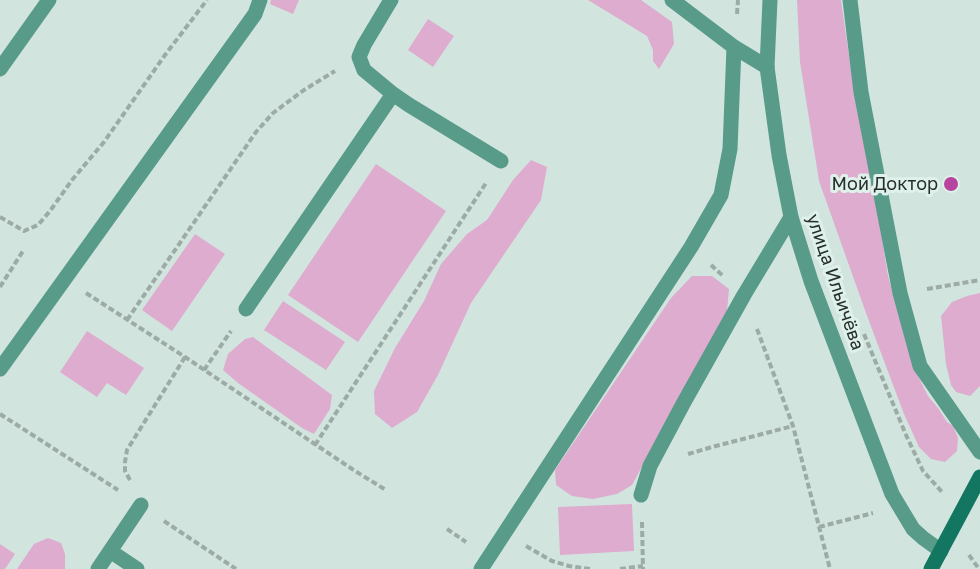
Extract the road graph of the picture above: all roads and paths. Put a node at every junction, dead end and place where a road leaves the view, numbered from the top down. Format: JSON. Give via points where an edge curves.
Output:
{"nodes":[{"id":1,"x":49,"y":0,"type":"edge"},
{"id":2,"x":207,"y":0,"type":"edge"},
{"id":3,"x":260,"y":0,"type":"edge"},
{"id":4,"x":391,"y":0,"type":"edge"},
{"id":5,"x":672,"y":0,"type":"edge"},
{"id":6,"x":770,"y":0,"type":"edge"},
{"id":7,"x":850,"y":0,"type":"edge"},
{"id":8,"x":734,"y":47,"type":"junction"},
{"id":9,"x":359,"y":57,"type":"junction"},
{"id":10,"x":767,"y":67,"type":"junction"},
{"id":11,"x":0,"y":69,"type":"edge"},
{"id":12,"x":393,"y":94,"type":"junction"},
{"id":13,"x":501,"y":161,"type":"joint"},
{"id":14,"x":0,"y":217,"type":"edge"},
{"id":15,"x":791,"y":217,"type":"junction"},
{"id":16,"x":691,"y":247,"type":"junction"},
{"id":17,"x":23,"y":251,"type":"dead end"},
{"id":18,"x":65,"y":280,"type":"junction"},
{"id":19,"x":980,"y":280,"type":"edge"},
{"id":20,"x":0,"y":287,"type":"edge"},
{"id":21,"x":900,"y":293,"type":"junction"},
{"id":22,"x":744,"y":295,"type":"junction"},
{"id":23,"x":246,"y":309,"type":"joint"},
{"id":24,"x":126,"y":320,"type":"junction"},
{"id":25,"x":861,"y":327,"type":"dead end"},
{"id":26,"x":185,"y":357,"type":"junction"},
{"id":27,"x":0,"y":369,"type":"edge"},
{"id":28,"x":204,"y":370,"type":"junction"},
{"id":29,"x":0,"y":414,"type":"edge"},
{"id":30,"x":793,"y":426,"type":"junction"},
{"id":31,"x":315,"y":445,"type":"junction"},
{"id":32,"x":980,"y":452,"type":"edge"},
{"id":33,"x":684,"y":456,"type":"dead end"},
{"id":34,"x":89,"y":472,"type":"dead end"},
{"id":35,"x":980,"y":477,"type":"edge"},
{"id":36,"x":386,"y":490,"type":"dead end"},
{"id":37,"x":641,"y":495,"type":"joint"},
{"id":38,"x":945,"y":495,"type":"dead end"},
{"id":39,"x":141,"y":505,"type":"junction"},
{"id":40,"x":900,"y":506,"type":"junction"},
{"id":41,"x":819,"y":527,"type":"junction"},
{"id":42,"x":504,"y":534,"type":"junction"},
{"id":43,"x":110,"y":551,"type":"junction"},
{"id":44,"x":941,"y":551,"type":"junction"},
{"id":45,"x":968,"y":555,"type":"dead end"},
{"id":46,"x":643,"y":568,"type":"edge"},
{"id":47,"x":98,"y":569,"type":"edge"},
{"id":48,"x":137,"y":569,"type":"edge"},
{"id":49,"x":236,"y":569,"type":"edge"},
{"id":50,"x":481,"y":569,"type":"edge"},
{"id":51,"x":590,"y":569,"type":"edge"},
{"id":52,"x":620,"y":569,"type":"edge"},
{"id":53,"x":830,"y":569,"type":"edge"},
{"id":54,"x":931,"y":569,"type":"edge"},
{"id":55,"x":979,"y":569,"type":"edge"}],
"edges":[{"from":1,"to":11,"type":"street"},
{"from":2,"to":14,"type":"path","via":[[38,225],[24,231]]},
{"from":3,"to":18,"type":"street","via":[[255,14]]},
{"from":4,"to":9,"type":"street"},
{"from":5,"to":8,"type":"street"},
{"from":6,"to":10,"type":"street","name":"улица Ильичёва"},
{"from":7,"to":21,"type":"street","via":[[861,92]]},
{"from":8,"to":10,"type":"street"},
{"from":8,"to":16,"type":"street","via":[[730,149],[721,195]]},
{"from":9,"to":12,"type":"street","via":[[364,70]]},
{"from":9,"to":24,"type":"path","via":[[304,90],[273,113],[256,132]]},
{"from":10,"to":15,"type":"street","name":"улица Ильичёва"},
{"from":12,"to":13,"type":"street"},
{"from":12,"to":23,"type":"street"},
{"from":13,"to":31,"type":"path"},
{"from":15,"to":22,"type":"street"},
{"from":15,"to":40,"type":"street","name":"улица Ильичёва","via":[[811,281],[892,494]]},
{"from":16,"to":22,"type":"path"},
{"from":16,"to":42,"type":"street"},
{"from":17,"to":20,"type":"path"},
{"from":18,"to":24,"type":"path"},
{"from":18,"to":27,"type":"street"},
{"from":19,"to":21,"type":"path"},
{"from":21,"to":32,"type":"street","via":[[920,366]]},
{"from":22,"to":30,"type":"path"},
{"from":22,"to":37,"type":"street","via":[[650,466]]},
{"from":23,"to":28,"type":"path"},
{"from":24,"to":26,"type":"path"},
{"from":25,"to":38,"type":"path","via":[[922,471]]},
{"from":26,"to":28,"type":"path"},
{"from":26,"to":39,"type":"path","via":[[127,450],[125,471]]},
{"from":28,"to":31,"type":"path"},
{"from":29,"to":34,"type":"path"},
{"from":30,"to":33,"type":"path"},
{"from":30,"to":41,"type":"path"},
{"from":31,"to":36,"type":"path"},
{"from":35,"to":44,"type":"main road"},
{"from":37,"to":46,"type":"path"},
{"from":39,"to":43,"type":"street"},
{"from":39,"to":49,"type":"path"},
{"from":40,"to":41,"type":"path"},
{"from":40,"to":44,"type":"street","name":"улица Ильичёва","via":[[913,529]]},
{"from":41,"to":53,"type":"path"},
{"from":42,"to":50,"type":"street"},
{"from":42,"to":51,"type":"path","via":[[552,561]]},
{"from":43,"to":47,"type":"street"},
{"from":43,"to":48,"type":"street"},
{"from":44,"to":54,"type":"main road"},
{"from":45,"to":55,"type":"path"},
{"from":46,"to":52,"type":"path"}]}
